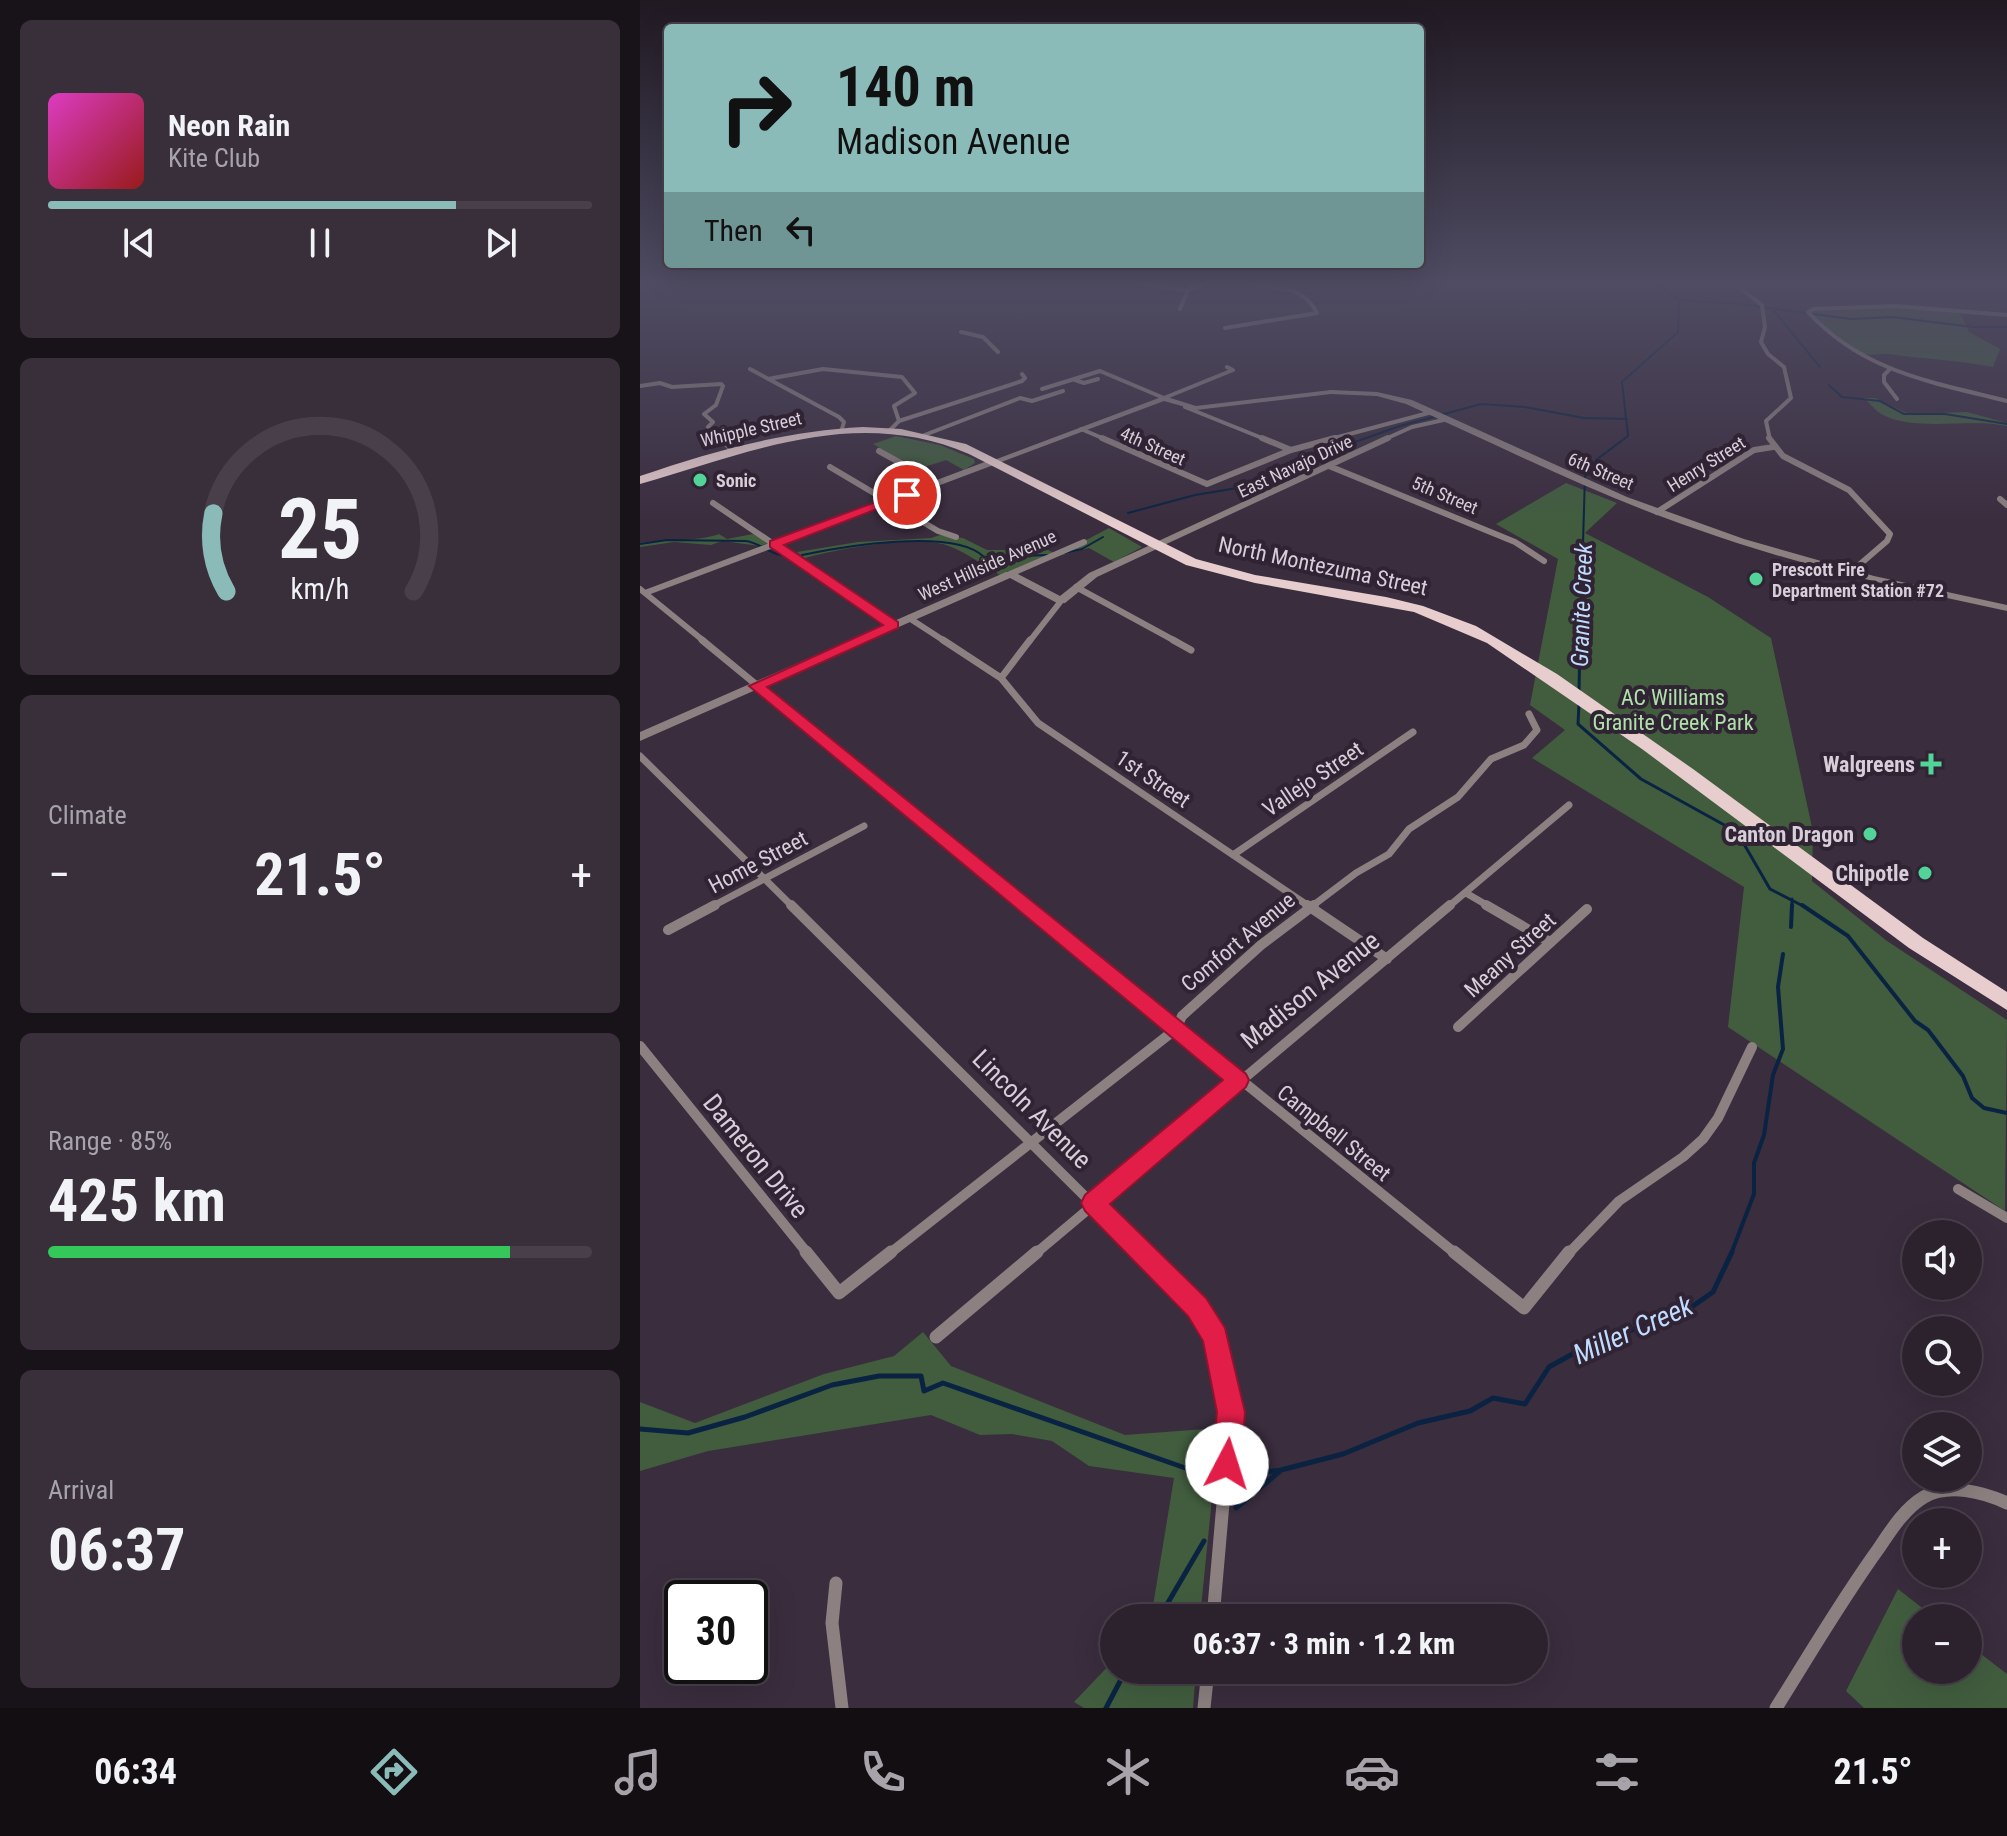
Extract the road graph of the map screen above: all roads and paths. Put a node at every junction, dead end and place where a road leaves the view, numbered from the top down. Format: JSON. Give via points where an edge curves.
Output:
{"nodes":[{"id":1,"x":1781,"y":365,"type":"edge"},
{"id":2,"x":1879,"y":365,"type":"edge"},
{"id":3,"x":1227,"y":367,"type":"dead end"},
{"id":4,"x":750,"y":369,"type":"dead end"},
{"id":5,"x":1889,"y":370,"type":"junction"},
{"id":6,"x":1022,"y":374,"type":"dead end"},
{"id":7,"x":768,"y":379,"type":"junction"},
{"id":8,"x":1098,"y":379,"type":"dead end"},
{"id":9,"x":1074,"y":380,"type":"junction"},
{"id":10,"x":1084,"y":383,"type":"junction"},
{"id":11,"x":640,"y":386,"type":"edge"},
{"id":12,"x":1072,"y":388,"type":"dead end"},
{"id":13,"x":1042,"y":389,"type":"dead end"},
{"id":14,"x":1063,"y":391,"type":"dead end"},
{"id":15,"x":1164,"y":398,"type":"junction"},
{"id":16,"x":1897,"y":399,"type":"dead end"},
{"id":17,"x":2007,"y":401,"type":"edge"},
{"id":18,"x":1185,"y":407,"type":"junction"},
{"id":19,"x":1438,"y":415,"type":"junction"},
{"id":20,"x":899,"y":421,"type":"junction"},
{"id":21,"x":1081,"y":429,"type":"junction"},
{"id":22,"x":841,"y":432,"type":"junction"},
{"id":23,"x":888,"y":432,"type":"junction"},
{"id":24,"x":922,"y":436,"type":"junction"},
{"id":25,"x":1773,"y":447,"type":"junction"},
{"id":26,"x":732,"y":449,"type":"junction"},
{"id":27,"x":1291,"y":450,"type":"junction"},
{"id":28,"x":879,"y":451,"type":"dead end"},
{"id":29,"x":993,"y":462,"type":"junction"},
{"id":30,"x":1329,"y":466,"type":"junction"},
{"id":31,"x":830,"y":467,"type":"dead end"},
{"id":32,"x":640,"y":480,"type":"edge"},
{"id":33,"x":937,"y":483,"type":"junction"},
{"id":34,"x":2000,"y":499,"type":"dead end"},
{"id":35,"x":890,"y":502,"type":"junction"},
{"id":36,"x":713,"y":503,"type":"dead end"},
{"id":37,"x":2007,"y":505,"type":"edge"},
{"id":38,"x":1657,"y":512,"type":"junction"},
{"id":39,"x":956,"y":537,"type":"dead end"},
{"id":40,"x":1084,"y":542,"type":"dead end"},
{"id":41,"x":773,"y":544,"type":"junction"},
{"id":42,"x":1157,"y":545,"type":"junction"},
{"id":43,"x":1544,"y":561,"type":"dead end"},
{"id":44,"x":1851,"y":572,"type":"junction"},
{"id":45,"x":1010,"y":574,"type":"junction"},
{"id":46,"x":1076,"y":587,"type":"junction"},
{"id":47,"x":642,"y":592,"type":"edge"},
{"id":48,"x":1061,"y":601,"type":"junction"},
{"id":49,"x":2007,"y":608,"type":"edge"},
{"id":50,"x":909,"y":618,"type":"junction"},
{"id":51,"x":893,"y":625,"type":"junction"},
{"id":52,"x":1191,"y":650,"type":"dead end"},
{"id":53,"x":1001,"y":678,"type":"junction"},
{"id":54,"x":756,"y":686,"type":"junction"},
{"id":55,"x":1529,"y":714,"type":"dead end"},
{"id":56,"x":1413,"y":732,"type":"dead end"},
{"id":57,"x":640,"y":737,"type":"edge"},
{"id":58,"x":640,"y":756,"type":"edge"},
{"id":59,"x":1569,"y":805,"type":"dead end"},
{"id":60,"x":864,"y":826,"type":"dead end"},
{"id":61,"x":1233,"y":855,"type":"junction"},
{"id":62,"x":767,"y":878,"type":"junction"},
{"id":63,"x":1466,"y":893,"type":"junction"},
{"id":64,"x":1310,"y":907,"type":"junction"},
{"id":65,"x":1587,"y":909,"type":"dead end"},
{"id":66,"x":668,"y":930,"type":"dead end"},
{"id":67,"x":1550,"y":942,"type":"junction"},
{"id":68,"x":1387,"y":959,"type":"junction"},
{"id":69,"x":2007,"y":1002,"type":"edge"},
{"id":70,"x":1458,"y":1027,"type":"dead end"},
{"id":71,"x":1176,"y":1029,"type":"junction"},
{"id":72,"x":640,"y":1046,"type":"edge"},
{"id":73,"x":1752,"y":1047,"type":"dead end"},
{"id":74,"x":1238,"y":1080,"type":"junction"},
{"id":75,"x":1030,"y":1143,"type":"junction"},
{"id":76,"x":1958,"y":1189,"type":"dead end"},
{"id":77,"x":1093,"y":1203,"type":"junction"},
{"id":78,"x":2007,"y":1218,"type":"edge"},
{"id":79,"x":839,"y":1293,"type":"joint"},
{"id":80,"x":936,"y":1337,"type":"dead end"},
{"id":81,"x":2007,"y":1503,"type":"edge"},
{"id":82,"x":836,"y":1583,"type":"dead end"},
{"id":83,"x":1214,"y":1604,"type":"edge"},
{"id":84,"x":1207,"y":1684,"type":"edge"},
{"id":85,"x":842,"y":1708,"type":"edge"},
{"id":86,"x":1204,"y":1708,"type":"edge"},
{"id":87,"x":1776,"y":1708,"type":"edge"}],
"edges":[{"from":1,"to":25,"type":"street","via":[[1791,398],[1766,421]]},
{"from":2,"to":5,"type":"street"},
{"from":3,"to":15,"type":"street","via":[[1233,370]]},
{"from":4,"to":7,"type":"street"},
{"from":5,"to":16,"type":"street","via":[[1884,382]]},
{"from":5,"to":17,"type":"street"},
{"from":6,"to":20,"type":"street","via":[[1022,381]]},
{"from":7,"to":20,"type":"street","via":[[823,369],[902,377],[915,393],[894,406]]},
{"from":7,"to":22,"type":"street","via":[[839,417],[844,422]]},
{"from":8,"to":10,"type":"street"},
{"from":9,"to":10,"type":"street"},
{"from":9,"to":13,"type":"street"},
{"from":9,"to":15,"type":"street","via":[[1100,371]]},
{"from":10,"to":12,"type":"street"},
{"from":11,"to":26,"type":"street","via":[[721,384],[716,405],[704,414],[713,422],[708,427]]},
{"from":14,"to":24,"type":"street","via":[[1032,401],[1020,398]]},
{"from":15,"to":18,"type":"street"},
{"from":15,"to":21,"type":"street"},
{"from":18,"to":19,"type":"street","name":"6th Street","via":[[1349,391],[1394,397]]},
{"from":18,"to":27,"type":"street"},
{"from":19,"to":27,"type":"street"},
{"from":19,"to":30,"type":"street","name":"East Navajo Drive"},
{"from":19,"to":38,"type":"street","name":"6th Street"},
{"from":20,"to":23,"type":"street"},
{"from":21,"to":27,"type":"street","name":"4th Street","via":[[1200,482],[1214,483]]},
{"from":21,"to":29,"type":"street"},
{"from":22,"to":23,"type":"main road","name":"Whipple Street"},
{"from":22,"to":26,"type":"main road","name":"Whipple Street"},
{"from":23,"to":24,"type":"main road","name":"Whipple Street"},
{"from":24,"to":29,"type":"main road","name":"North Montezuma Street","via":[[964,447]]},
{"from":25,"to":38,"type":"street","name":"Henry Street","via":[[1754,450]]},
{"from":25,"to":44,"type":"street","via":[[1849,490],[1886,527],[1887,541]]},
{"from":26,"to":32,"type":"main road","name":"Whipple Street"},
{"from":28,"to":33,"type":"street"},
{"from":29,"to":33,"type":"street"},
{"from":29,"to":42,"type":"main road","name":"North Montezuma Street"},
{"from":30,"to":42,"type":"street","name":"East Navajo Drive"},
{"from":30,"to":43,"type":"street","name":"5th Street","via":[[1515,542]]},
{"from":31,"to":35,"type":"street"},
{"from":33,"to":35,"type":"street"},
{"from":34,"to":37,"type":"street"},
{"from":35,"to":39,"type":"street"},
{"from":35,"to":41,"type":"street"},
{"from":36,"to":41,"type":"street"},
{"from":38,"to":44,"type":"street","name":"6th Street"},
{"from":40,"to":45,"type":"street","name":"West Hillside Avenue"},
{"from":41,"to":47,"type":"street"},
{"from":41,"to":51,"type":"street"},
{"from":42,"to":46,"type":"street"},
{"from":42,"to":69,"type":"main road","name":"North Montezuma Street","via":[[1249,580],[1382,600],[1484,635],[1679,765],[1918,944]]},
{"from":44,"to":49,"type":"street","name":"6th Street"},
{"from":45,"to":48,"type":"street"},
{"from":45,"to":50,"type":"street","name":"West Hillside Avenue"},
{"from":46,"to":48,"type":"street"},
{"from":46,"to":52,"type":"street"},
{"from":47,"to":54,"type":"street","name":"Campbell Street"},
{"from":48,"to":53,"type":"street"},
{"from":50,"to":51,"type":"street","name":"West Hillside Avenue"},
{"from":50,"to":53,"type":"street","name":"1st Street"},
{"from":51,"to":54,"type":"street","name":"West Hillside Avenue"},
{"from":53,"to":61,"type":"street","name":"1st Street","via":[[1038,723]]},
{"from":54,"to":57,"type":"street","name":"West Hillside Avenue"},
{"from":54,"to":71,"type":"street","name":"Campbell Street"},
{"from":55,"to":64,"type":"street","name":"Comfort Avenue","via":[[1537,732],[1524,745],[1491,759],[1458,797],[1409,829],[1389,854]]},
{"from":56,"to":61,"type":"street","name":"Vallejo Street"},
{"from":58,"to":62,"type":"street","name":"Lincoln Avenue"},
{"from":59,"to":63,"type":"street","name":"Madison Avenue"},
{"from":60,"to":62,"type":"street","name":"Home Street"},
{"from":61,"to":64,"type":"street","name":"1st Street"},
{"from":62,"to":66,"type":"street","name":"Home Street"},
{"from":62,"to":75,"type":"street","name":"Lincoln Avenue"},
{"from":63,"to":67,"type":"street"},
{"from":63,"to":68,"type":"street","name":"Madison Avenue"},
{"from":64,"to":68,"type":"street","name":"1st Street"},
{"from":64,"to":71,"type":"street","name":"Comfort Avenue","via":[[1182,1016]]},
{"from":65,"to":67,"type":"street","name":"Meany Street"},
{"from":67,"to":70,"type":"street","name":"Meany Street"},
{"from":68,"to":74,"type":"street","name":"Madison Avenue"},
{"from":71,"to":74,"type":"street","name":"Campbell Street"},
{"from":71,"to":75,"type":"street","name":"Comfort Avenue"},
{"from":72,"to":79,"type":"street","name":"Dameron Drive"},
{"from":73,"to":74,"type":"street","name":"Campbell Street","via":[[1705,1137],[1679,1163],[1617,1202],[1524,1308]]},
{"from":74,"to":77,"type":"street","name":"Madison Avenue"},
{"from":75,"to":77,"type":"street","name":"Lincoln Avenue"},
{"from":75,"to":79,"type":"street","name":"Comfort Avenue"},
{"from":76,"to":78,"type":"street"},
{"from":77,"to":80,"type":"street","name":"Madison Avenue"},
{"from":77,"to":83,"type":"street","name":"Lincoln Avenue","via":[[1197,1307],[1216,1337],[1231,1412]]},
{"from":81,"to":87,"type":"street","via":[[1953,1490],[1922,1498],[1894,1526]]},
{"from":82,"to":85,"type":"street","via":[[832,1623]]},
{"from":84,"to":86,"type":"street"}]}
